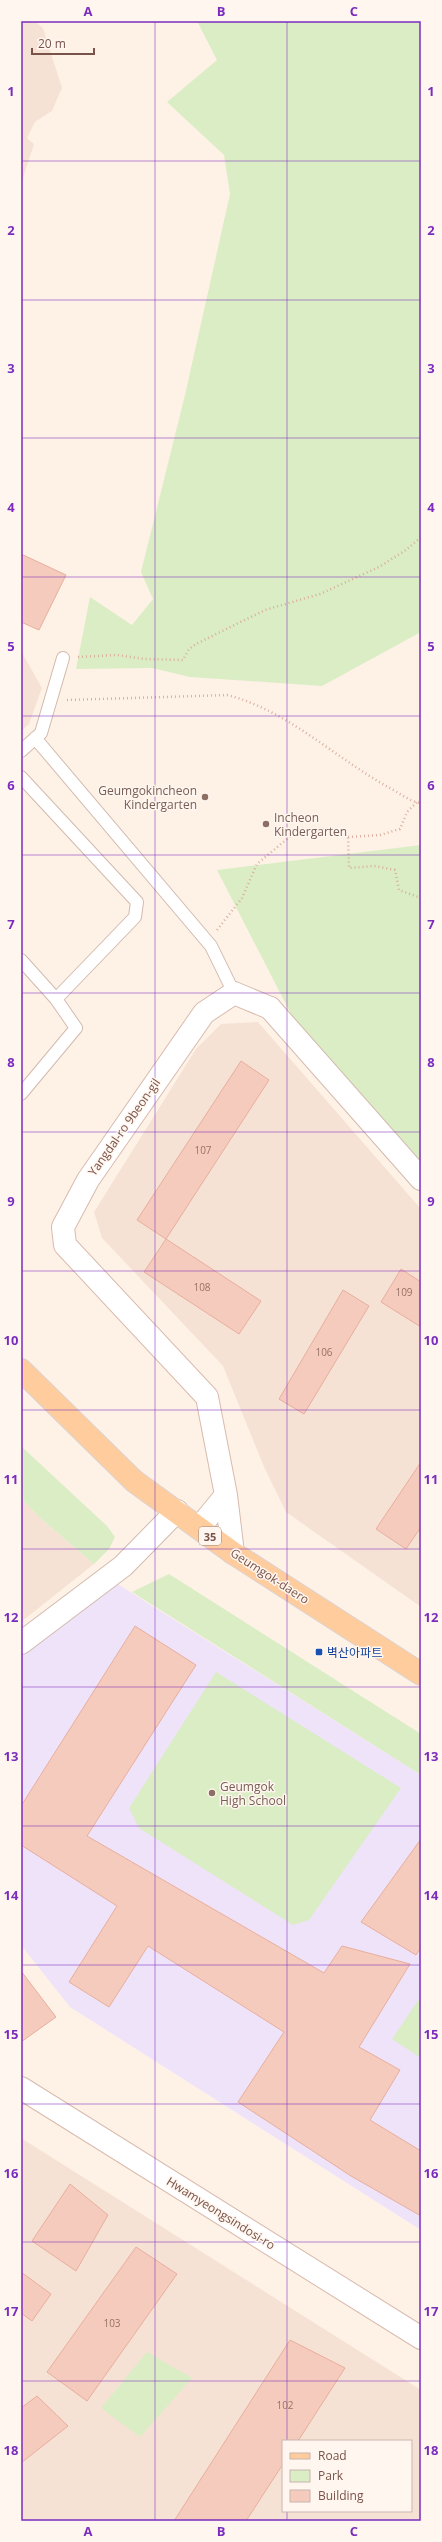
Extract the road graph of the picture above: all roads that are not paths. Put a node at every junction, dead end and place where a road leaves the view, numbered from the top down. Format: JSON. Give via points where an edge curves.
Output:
{"nodes":[{"id":1,"x":63,"y":658,"type":"road end"},
{"id":2,"x":35,"y":738,"type":"junction"},
{"id":3,"x":21,"y":751,"type":"edge"},
{"id":4,"x":21,"y":777,"type":"edge"},
{"id":5,"x":21,"y":960,"type":"edge"},
{"id":6,"x":234,"y":993,"type":"junction"},
{"id":7,"x":56,"y":999,"type":"junction"},
{"id":8,"x":21,"y":1094,"type":"edge"},
{"id":9,"x":421,"y":1179,"type":"edge"},
{"id":10,"x":21,"y":1370,"type":"edge"},
{"id":11,"x":226,"y":1495,"type":"junction"},
{"id":12,"x":177,"y":1511,"type":"junction"},
{"id":13,"x":199,"y":1528,"type":"junction"},
{"id":14,"x":233,"y":1553,"type":"junction"},
{"id":15,"x":21,"y":1643,"type":"edge"},
{"id":16,"x":421,"y":1674,"type":"edge"},
{"id":17,"x":21,"y":2088,"type":"edge"},
{"id":18,"x":421,"y":2338,"type":"edge"}],
"edges":[{"from":1,"to":2,"type":"lane","via":[[41,732]]},
{"from":2,"to":3,"type":"lane"},
{"from":2,"to":6,"type":"lane","via":[[210,946]]},
{"from":4,"to":7,"type":"lane","via":[[137,902],[135,917]]},
{"from":5,"to":7,"type":"lane"},
{"from":6,"to":9,"type":"street","via":[[270,1008]]},
{"from":6,"to":11,"type":"street","name":"Yangdal-ro 9beon-gil","via":[[204,1013],[88,1180],[63,1227],[65,1245],[207,1397]]},
{"from":7,"to":8,"type":"lane","via":[[76,1028]]},
{"from":10,"to":12,"type":"main road","name":"Geumgok-daero","number":"35","via":[[134,1481]]},
{"from":11,"to":13,"type":"street"},
{"from":11,"to":14,"type":"street","name":"Yangdal-ro 9beon-gil"},
{"from":12,"to":13,"type":"main road","name":"Geumgok-daero","number":"35"},
{"from":12,"to":15,"type":"street","via":[[123,1566]]},
{"from":13,"to":14,"type":"main road","name":"Geumgok-daero","number":"35"},
{"from":14,"to":16,"type":"main road","name":"Geumgok-daero","number":"35"},
{"from":17,"to":18,"type":"street","name":"Hwamyeongsindosi-ro"}]}
